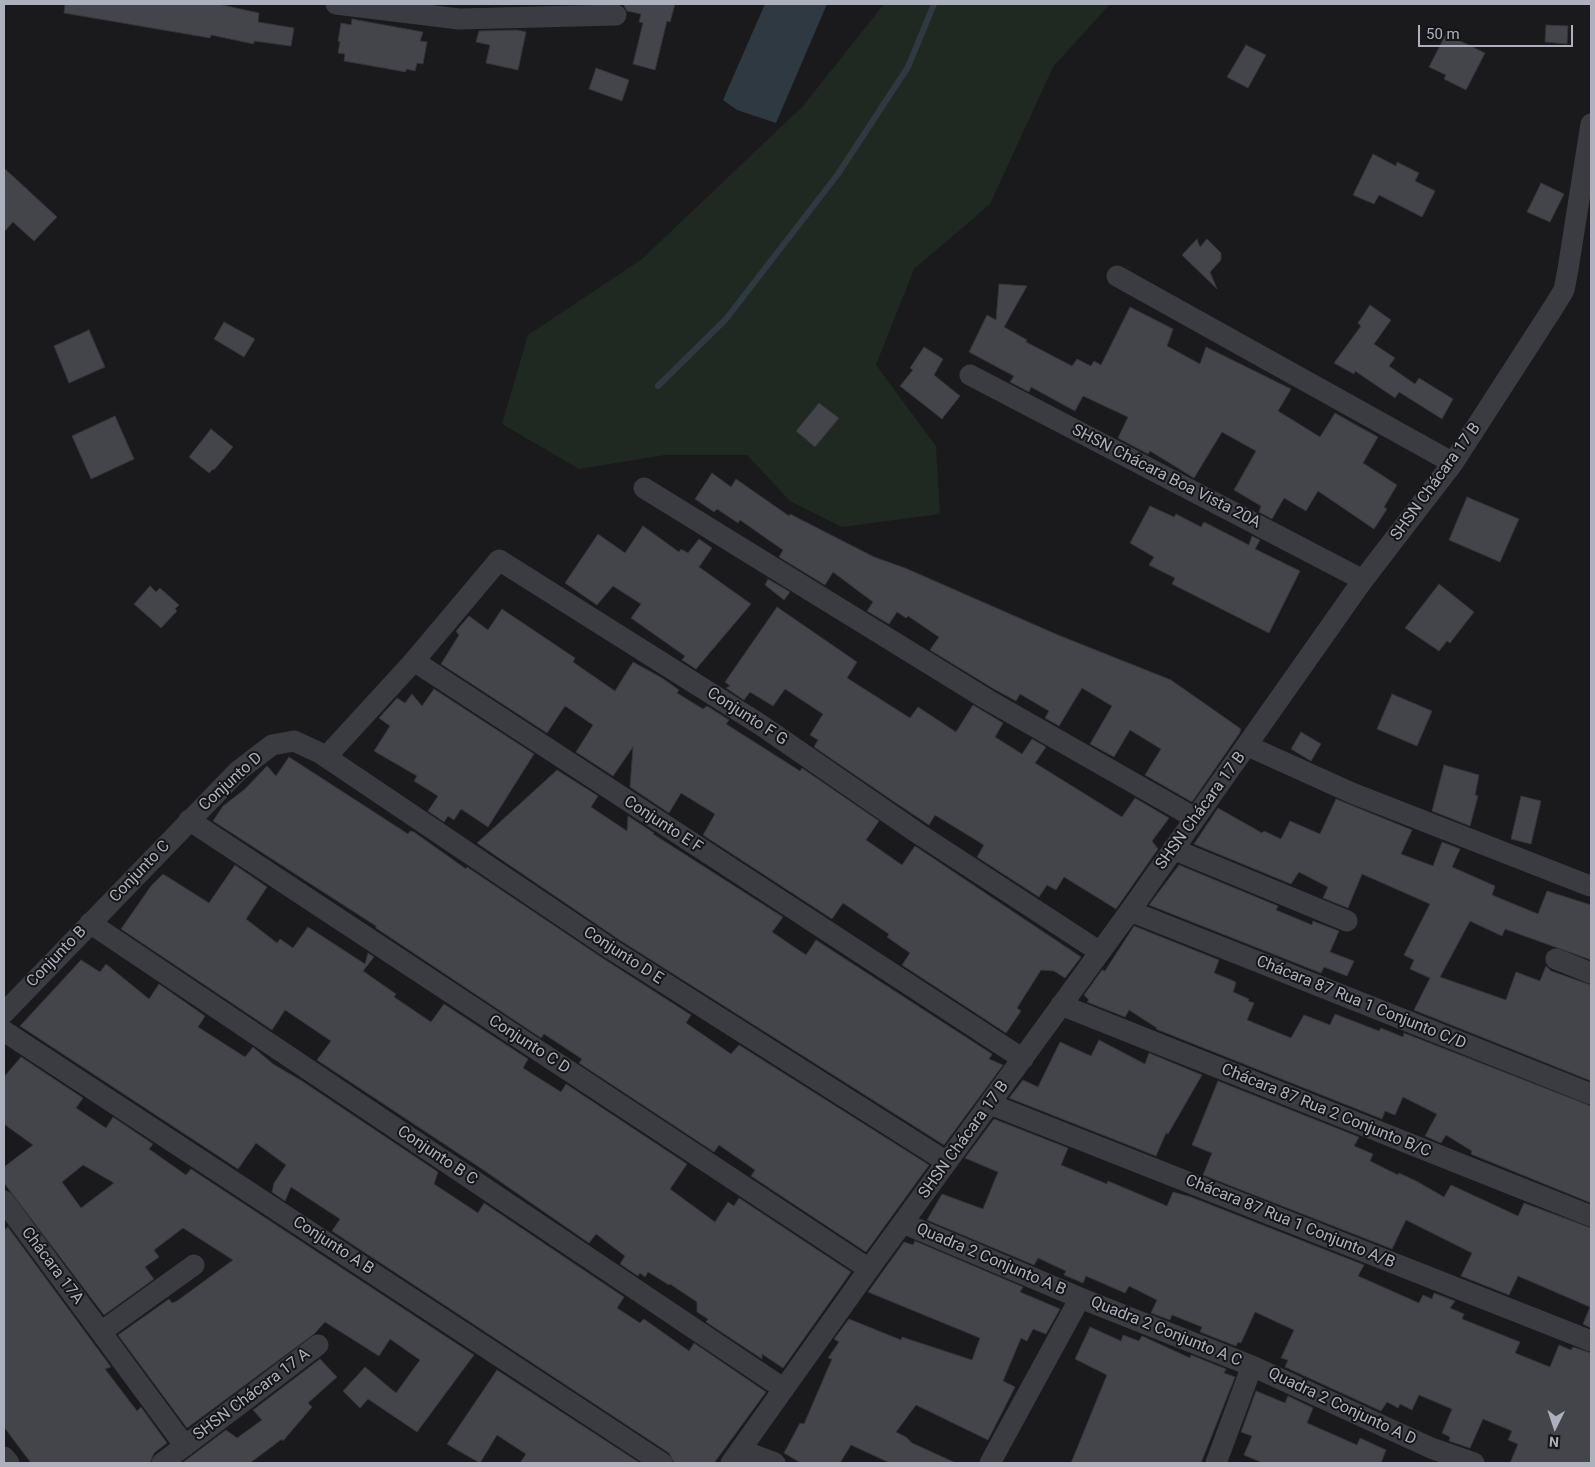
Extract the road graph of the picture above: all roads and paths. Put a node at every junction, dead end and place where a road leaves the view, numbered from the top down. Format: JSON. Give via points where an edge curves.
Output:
{"nodes":[{"id":1,"x":336,"y":4,"type":"edge"},
{"id":2,"x":616,"y":15,"type":"dead end"},
{"id":3,"x":1591,"y":124,"type":"edge"},
{"id":4,"x":1117,"y":276,"type":"dead end"},
{"id":5,"x":970,"y":375,"type":"dead end"},
{"id":6,"x":1454,"y":463,"type":"junction"},
{"id":7,"x":644,"y":488,"type":"dead end"},
{"id":8,"x":1362,"y":580,"type":"junction"},
{"id":9,"x":414,"y":661,"type":"junction"},
{"id":10,"x":302,"y":743,"type":"joint"},
{"id":11,"x":1248,"y":746,"type":"junction"},
{"id":12,"x":326,"y":758,"type":"junction"},
{"id":13,"x":1195,"y":818,"type":"junction"},
{"id":14,"x":189,"y":820,"type":"junction"},
{"id":15,"x":1173,"y":849,"type":"junction"},
{"id":16,"x":1590,"y":886,"type":"edge"},
{"id":17,"x":1130,"y":911,"type":"junction"},
{"id":18,"x":1347,"y":921,"type":"dead end"},
{"id":19,"x":90,"y":923,"type":"junction"},
{"id":20,"x":1100,"y":952,"type":"junction"},
{"id":21,"x":1556,"y":959,"type":"dead end"},
{"id":22,"x":1591,"y":973,"type":"edge"},
{"id":23,"x":1061,"y":1005,"type":"junction"},
{"id":24,"x":4,"y":1012,"type":"edge"},
{"id":25,"x":4,"y":1031,"type":"edge"},
{"id":26,"x":1023,"y":1059,"type":"junction"},
{"id":27,"x":1591,"y":1094,"type":"edge"},
{"id":28,"x":990,"y":1104,"type":"junction"},
{"id":29,"x":947,"y":1162,"type":"junction"},
{"id":30,"x":4,"y":1201,"type":"edge"},
{"id":31,"x":1591,"y":1216,"type":"edge"},
{"id":32,"x":903,"y":1223,"type":"junction"},
{"id":33,"x":194,"y":1265,"type":"dead end"},
{"id":34,"x":869,"y":1269,"type":"junction"},
{"id":35,"x":1080,"y":1298,"type":"junction"},
{"id":36,"x":101,"y":1332,"type":"junction"},
{"id":37,"x":1591,"y":1341,"type":"edge"},
{"id":38,"x":318,"y":1345,"type":"dead end"},
{"id":39,"x":1252,"y":1366,"type":"junction"},
{"id":40,"x":784,"y":1389,"type":"junction"},
{"id":41,"x":185,"y":1446,"type":"junction"},
{"id":42,"x":1428,"y":1456,"type":"edge"},
{"id":43,"x":4,"y":1457,"type":"edge"},
{"id":44,"x":736,"y":1457,"type":"edge"},
{"id":45,"x":9,"y":1463,"type":"edge"},
{"id":46,"x":162,"y":1463,"type":"edge"},
{"id":47,"x":662,"y":1463,"type":"edge"},
{"id":48,"x":775,"y":1463,"type":"edge"},
{"id":49,"x":990,"y":1463,"type":"edge"},
{"id":50,"x":1216,"y":1463,"type":"edge"},
{"id":51,"x":1474,"y":1463,"type":"edge"}],
"edges":[{"from":1,"to":2,"type":"street","via":[[459,19]]},
{"from":3,"to":6,"type":"street","name":"SHSN Chácara 17 B","via":[[1564,290]]},
{"from":4,"to":6,"type":"street"},
{"from":5,"to":8,"type":"street","name":"SHSN Chácara Boa Vista 20A"},
{"from":6,"to":8,"type":"street","name":"SHSN Chácara 17 B"},
{"from":7,"to":13,"type":"street","via":[[988,700]]},
{"from":8,"to":11,"type":"street","name":"SHSN Chácara 17 B","via":[[1282,692]]},
{"from":9,"to":12,"type":"street"},
{"from":9,"to":20,"type":"street","name":"Conjunto F G","via":[[499,560],[760,725]]},
{"from":9,"to":26,"type":"street","name":"Conjunto E F"},
{"from":10,"to":12,"type":"street","name":"Conjunto D E"},
{"from":10,"to":14,"type":"street","name":"Conjunto D","via":[[272,745],[238,771]]},
{"from":11,"to":13,"type":"street","name":"SHSN Chácara 17 B"},
{"from":11,"to":16,"type":"street","via":[[1352,793]]},
{"from":12,"to":29,"type":"street","name":"Conjunto D E","via":[[611,950]]},
{"from":13,"to":15,"type":"street","name":"SHSN Chácara 17 B"},
{"from":14,"to":19,"type":"street","name":"Conjunto C"},
{"from":14,"to":34,"type":"street","name":"Conjunto C D"},
{"from":15,"to":17,"type":"street","name":"SHSN Chácara 17 B"},
{"from":15,"to":18,"type":"street"},
{"from":17,"to":20,"type":"street","name":"SHSN Chácara 17 B"},
{"from":17,"to":27,"type":"street","name":"Chácara 87 Rua 1 Conjunto C/D"},
{"from":19,"to":24,"type":"street","name":"Conjunto B"},
{"from":19,"to":40,"type":"street","name":"Conjunto B C"},
{"from":20,"to":23,"type":"street","name":"SHSN Chácara 17 B"},
{"from":21,"to":22,"type":"street"},
{"from":23,"to":26,"type":"street","name":"SHSN Chácara 17 B"},
{"from":23,"to":31,"type":"street","name":"Chácara 87 Rua 2 Conjunto B/C"},
{"from":25,"to":47,"type":"street","name":"Conjunto A B"},
{"from":26,"to":28,"type":"street","name":"SHSN Chácara 17 B"},
{"from":28,"to":29,"type":"street","name":"SHSN Chácara 17 B"},
{"from":28,"to":37,"type":"street","name":"Chácara 87 Rua 1 Conjunto A/B"},
{"from":29,"to":32,"type":"street","name":"SHSN Chácara 17 B"},
{"from":30,"to":36,"type":"street","name":"Chácara 17A"},
{"from":32,"to":34,"type":"street","name":"SHSN Chácara 17 B"},
{"from":32,"to":35,"type":"street","name":"Quadra 2 Conjunto A B"},
{"from":33,"to":36,"type":"street"},
{"from":34,"to":40,"type":"street","name":"SHSN Chácara 17 B"},
{"from":35,"to":39,"type":"street","name":"Quadra 2 Conjunto A C"},
{"from":35,"to":49,"type":"street"},
{"from":36,"to":41,"type":"street","name":"Chácara 17A"},
{"from":38,"to":41,"type":"street","name":"SHSN Chácara 17 A"},
{"from":39,"to":42,"type":"street","name":"Quadra 2 Conjunto A D"},
{"from":39,"to":50,"type":"street"},
{"from":40,"to":44,"type":"street","name":"SHSN Chácara 17 B"},
{"from":41,"to":46,"type":"street","name":"SHSN Chácara 17 A"},
{"from":42,"to":51,"type":"street","name":"Quadra 2 Conjunto A D"},
{"from":43,"to":45,"type":"street"},
{"from":44,"to":48,"type":"street"}]}
